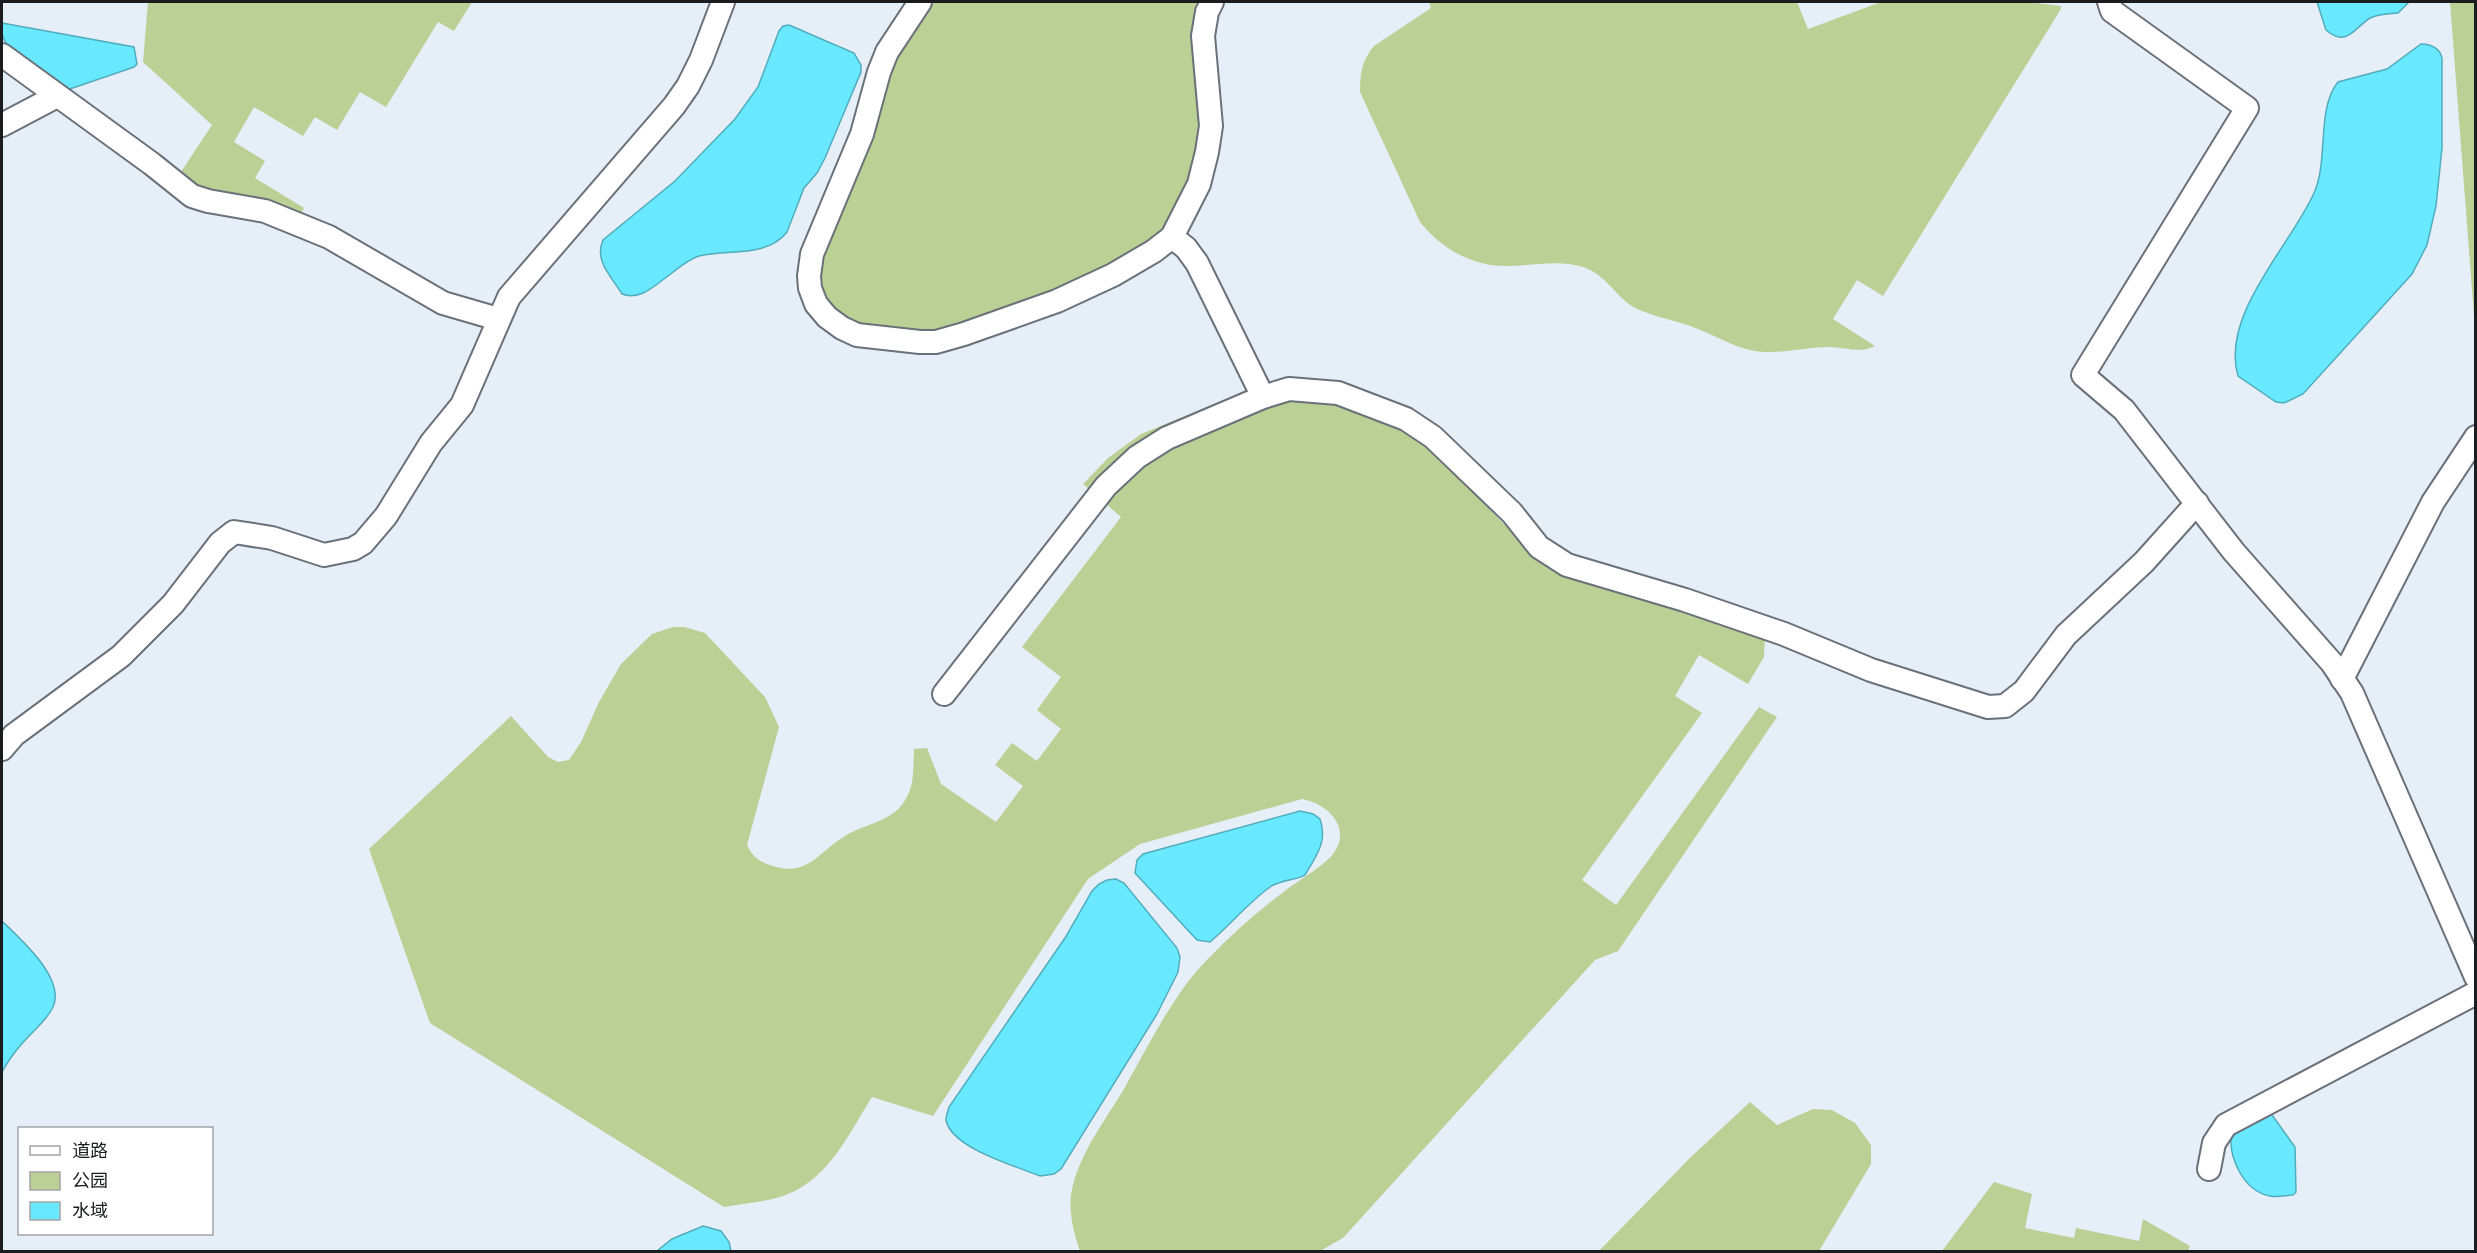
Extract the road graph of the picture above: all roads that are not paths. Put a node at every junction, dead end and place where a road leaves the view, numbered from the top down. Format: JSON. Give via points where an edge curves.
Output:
{"nodes":[{"id":1,"x":723,"y":2,"type":"edge"},
{"id":2,"x":920,"y":2,"type":"edge"},
{"id":3,"x":1212,"y":2,"type":"edge"},
{"id":4,"x":2109,"y":2,"type":"edge"},
{"id":5,"x":2,"y":55,"type":"edge"},
{"id":6,"x":57,"y":96,"type":"junction"},
{"id":7,"x":2,"y":125,"type":"edge"},
{"id":8,"x":1172,"y":237,"type":"junction"},
{"id":9,"x":498,"y":319,"type":"junction"},
{"id":10,"x":1263,"y":398,"type":"junction"},
{"id":11,"x":2475,"y":437,"type":"edge"},
{"id":12,"x":2196,"y":503,"type":"junction"},
{"id":13,"x":2342,"y":679,"type":"junction"},
{"id":14,"x":944,"y":694,"type":"dead end"},
{"id":15,"x":2,"y":749,"type":"edge"},
{"id":16,"x":2475,"y":976,"type":"edge"},
{"id":17,"x":2475,"y":993,"type":"edge"},
{"id":18,"x":2209,"y":1169,"type":"dead end"}],
"edges":[{"from":1,"to":9,"type":"street","via":[[688,86],[509,297]]},
{"from":2,"to":8,"type":"street","via":[[887,52],[862,134],[812,255],[810,288],[827,317],[857,335],[936,342],[1057,301],[1113,275]]},
{"from":3,"to":8,"type":"street","via":[[1203,36],[1211,126],[1207,152],[1199,184]]},
{"from":4,"to":12,"type":"street","via":[[2112,11],[2247,108],[2084,375],[2124,410]]},
{"from":5,"to":6,"type":"street"},
{"from":6,"to":7,"type":"street"},
{"from":6,"to":9,"type":"street","via":[[192,196],[265,211],[328,237],[443,303]]},
{"from":8,"to":10,"type":"street","via":[[1197,263]]},
{"from":9,"to":15,"type":"street","via":[[462,405],[431,443],[386,516],[363,543],[324,555],[272,538],[234,532],[220,543],[173,604],[121,656],[14,735]]},
{"from":10,"to":12,"type":"street","via":[[1290,389],[1322,390],[1406,419],[1433,437],[1504,505],[1539,547],[1567,565],[1685,600],[1871,670],[1988,707],[2004,706],[2024,692],[2066,635],[2144,562]]},
{"from":10,"to":14,"type":"street","via":[[1167,438],[1120,471]]},
{"from":11,"to":13,"type":"street","via":[[2433,502]]},
{"from":12,"to":13,"type":"street"},
{"from":13,"to":16,"type":"street","via":[[2352,693]]},
{"from":17,"to":18,"type":"street","via":[[2226,1125],[2214,1143]]}]}
